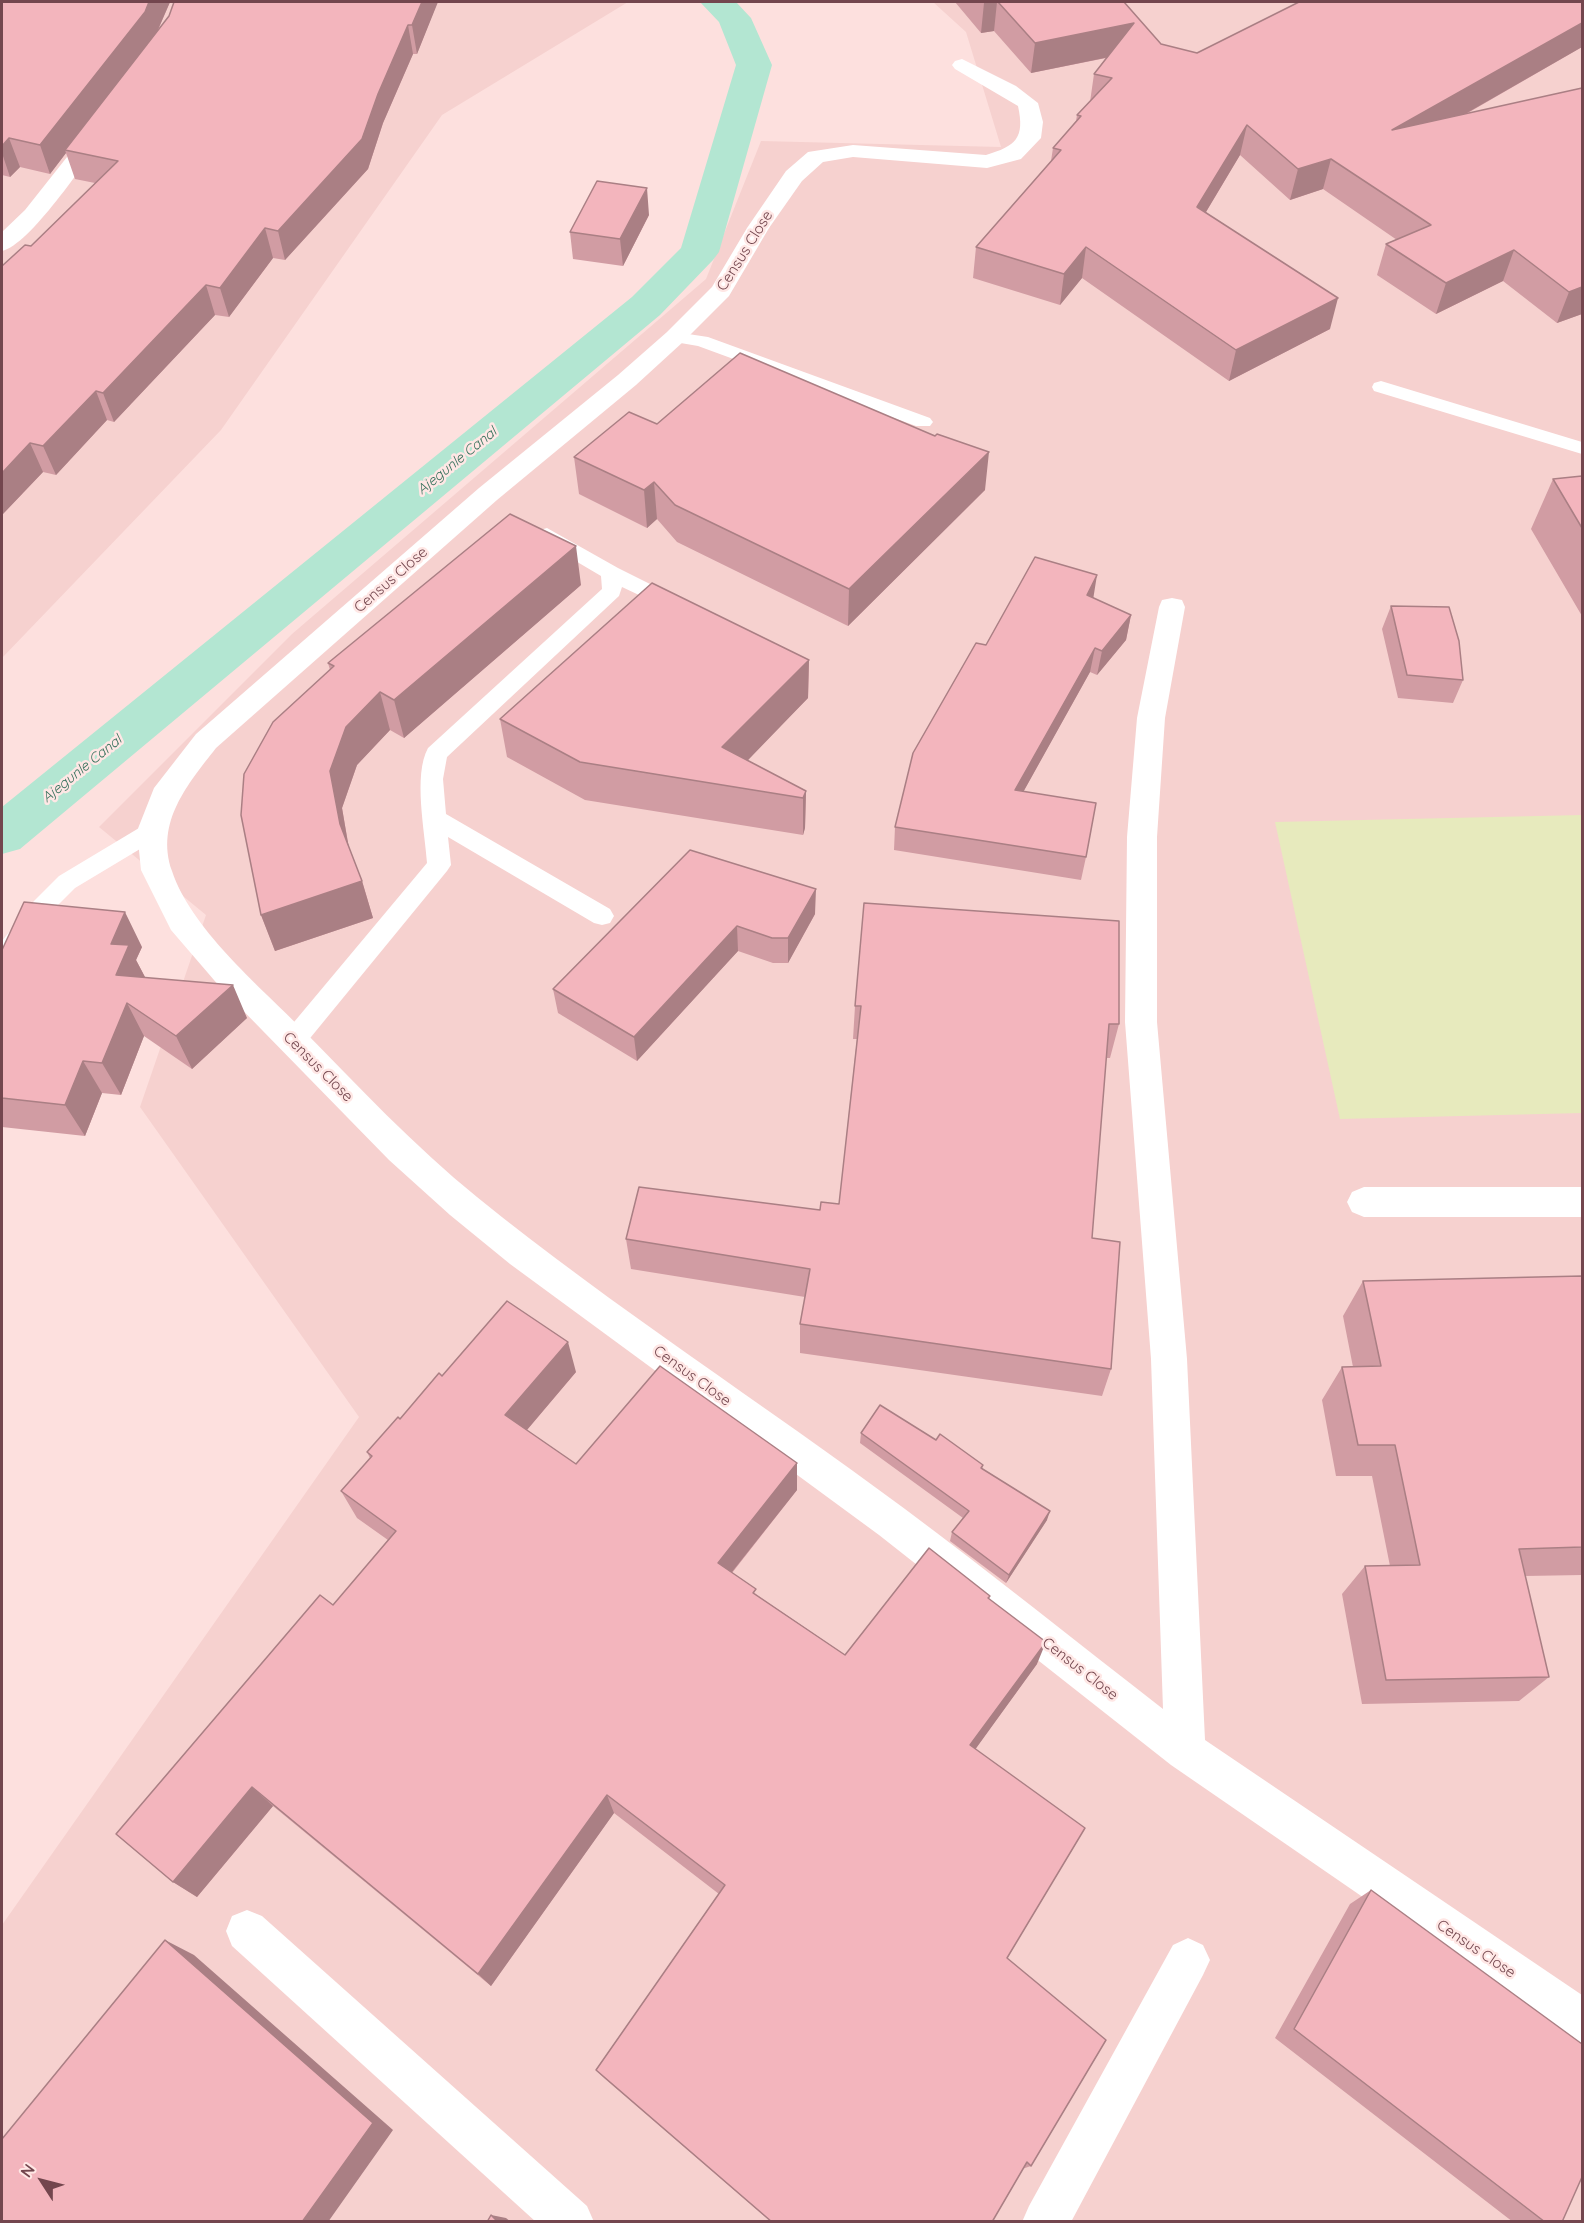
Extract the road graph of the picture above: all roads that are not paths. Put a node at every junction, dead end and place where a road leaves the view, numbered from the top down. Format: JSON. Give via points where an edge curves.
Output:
{"nodes":[{"id":1,"x":962,"y":65,"type":"dead end"},
{"id":2,"x":110,"y":115,"type":"edge"},
{"id":3,"x":2,"y":244,"type":"edge"},
{"id":4,"x":675,"y":338,"type":"junction"},
{"id":5,"x":1381,"y":387,"type":"dead end"},
{"id":6,"x":923,"y":422,"type":"dead end"},
{"id":7,"x":1582,"y":448,"type":"edge"},
{"id":8,"x":526,"y":523,"type":"edge"},
{"id":9,"x":611,"y":573,"type":"junction"},
{"id":10,"x":1172,"y":606,"type":"dead end"},
{"id":11,"x":693,"y":614,"type":"edge"},
{"id":12,"x":435,"y":818,"type":"junction"},
{"id":13,"x":152,"y":831,"type":"junction"},
{"id":14,"x":602,"y":916,"type":"dead end"},
{"id":15,"x":2,"y":958,"type":"edge"},
{"id":16,"x":293,"y":1041,"type":"junction"},
{"id":17,"x":1364,"y":1202,"type":"dead end"},
{"id":18,"x":1582,"y":1202,"type":"edge"},
{"id":19,"x":1185,"y":1751,"type":"junction"},
{"id":20,"x":247,"y":1931,"type":"dead end"},
{"id":21,"x":1188,"y":1960,"type":"dead end"},
{"id":22,"x":1582,"y":2021,"type":"edge"},
{"id":23,"x":571,"y":2222,"type":"edge"},
{"id":24,"x":1045,"y":2222,"type":"edge"}],
"edges":[{"from":1,"to":4,"type":"street","name":"Census Close","via":[[1028,103],[1030,138],[1013,154],[987,162],[853,151],[816,158],[794,176],[722,291]]},
{"from":2,"to":3,"type":"street","via":[[33,215]]},
{"from":4,"to":6,"type":"lane","via":[[702,341]]},
{"from":4,"to":13,"type":"street","name":"Census Close","via":[[488,494],[206,741],[169,788]]},
{"from":5,"to":7,"type":"lane"},
{"from":8,"to":9,"type":"lane"},
{"from":9,"to":11,"type":"lane"},
{"from":9,"to":12,"type":"lane","via":[[612,591],[599,606],[436,754],[432,779]]},
{"from":10,"to":19,"type":"street","via":[[1151,718],[1142,837],[1141,1022],[1168,1359]]},
{"from":12,"to":14,"type":"lane"},
{"from":12,"to":16,"type":"lane","via":[[439,865]]},
{"from":13,"to":15,"type":"lane","via":[[67,882]]},
{"from":13,"to":16,"type":"street","name":"Census Close","via":[[156,870],[182,922]]},
{"from":16,"to":19,"type":"street","name":"Census Close","via":[[401,1150],[462,1205],[892,1522]]},
{"from":17,"to":18,"type":"street"},
{"from":19,"to":22,"type":"street","name":"Census Close"},
{"from":20,"to":23,"type":"street"},
{"from":21,"to":24,"type":"street"}]}
